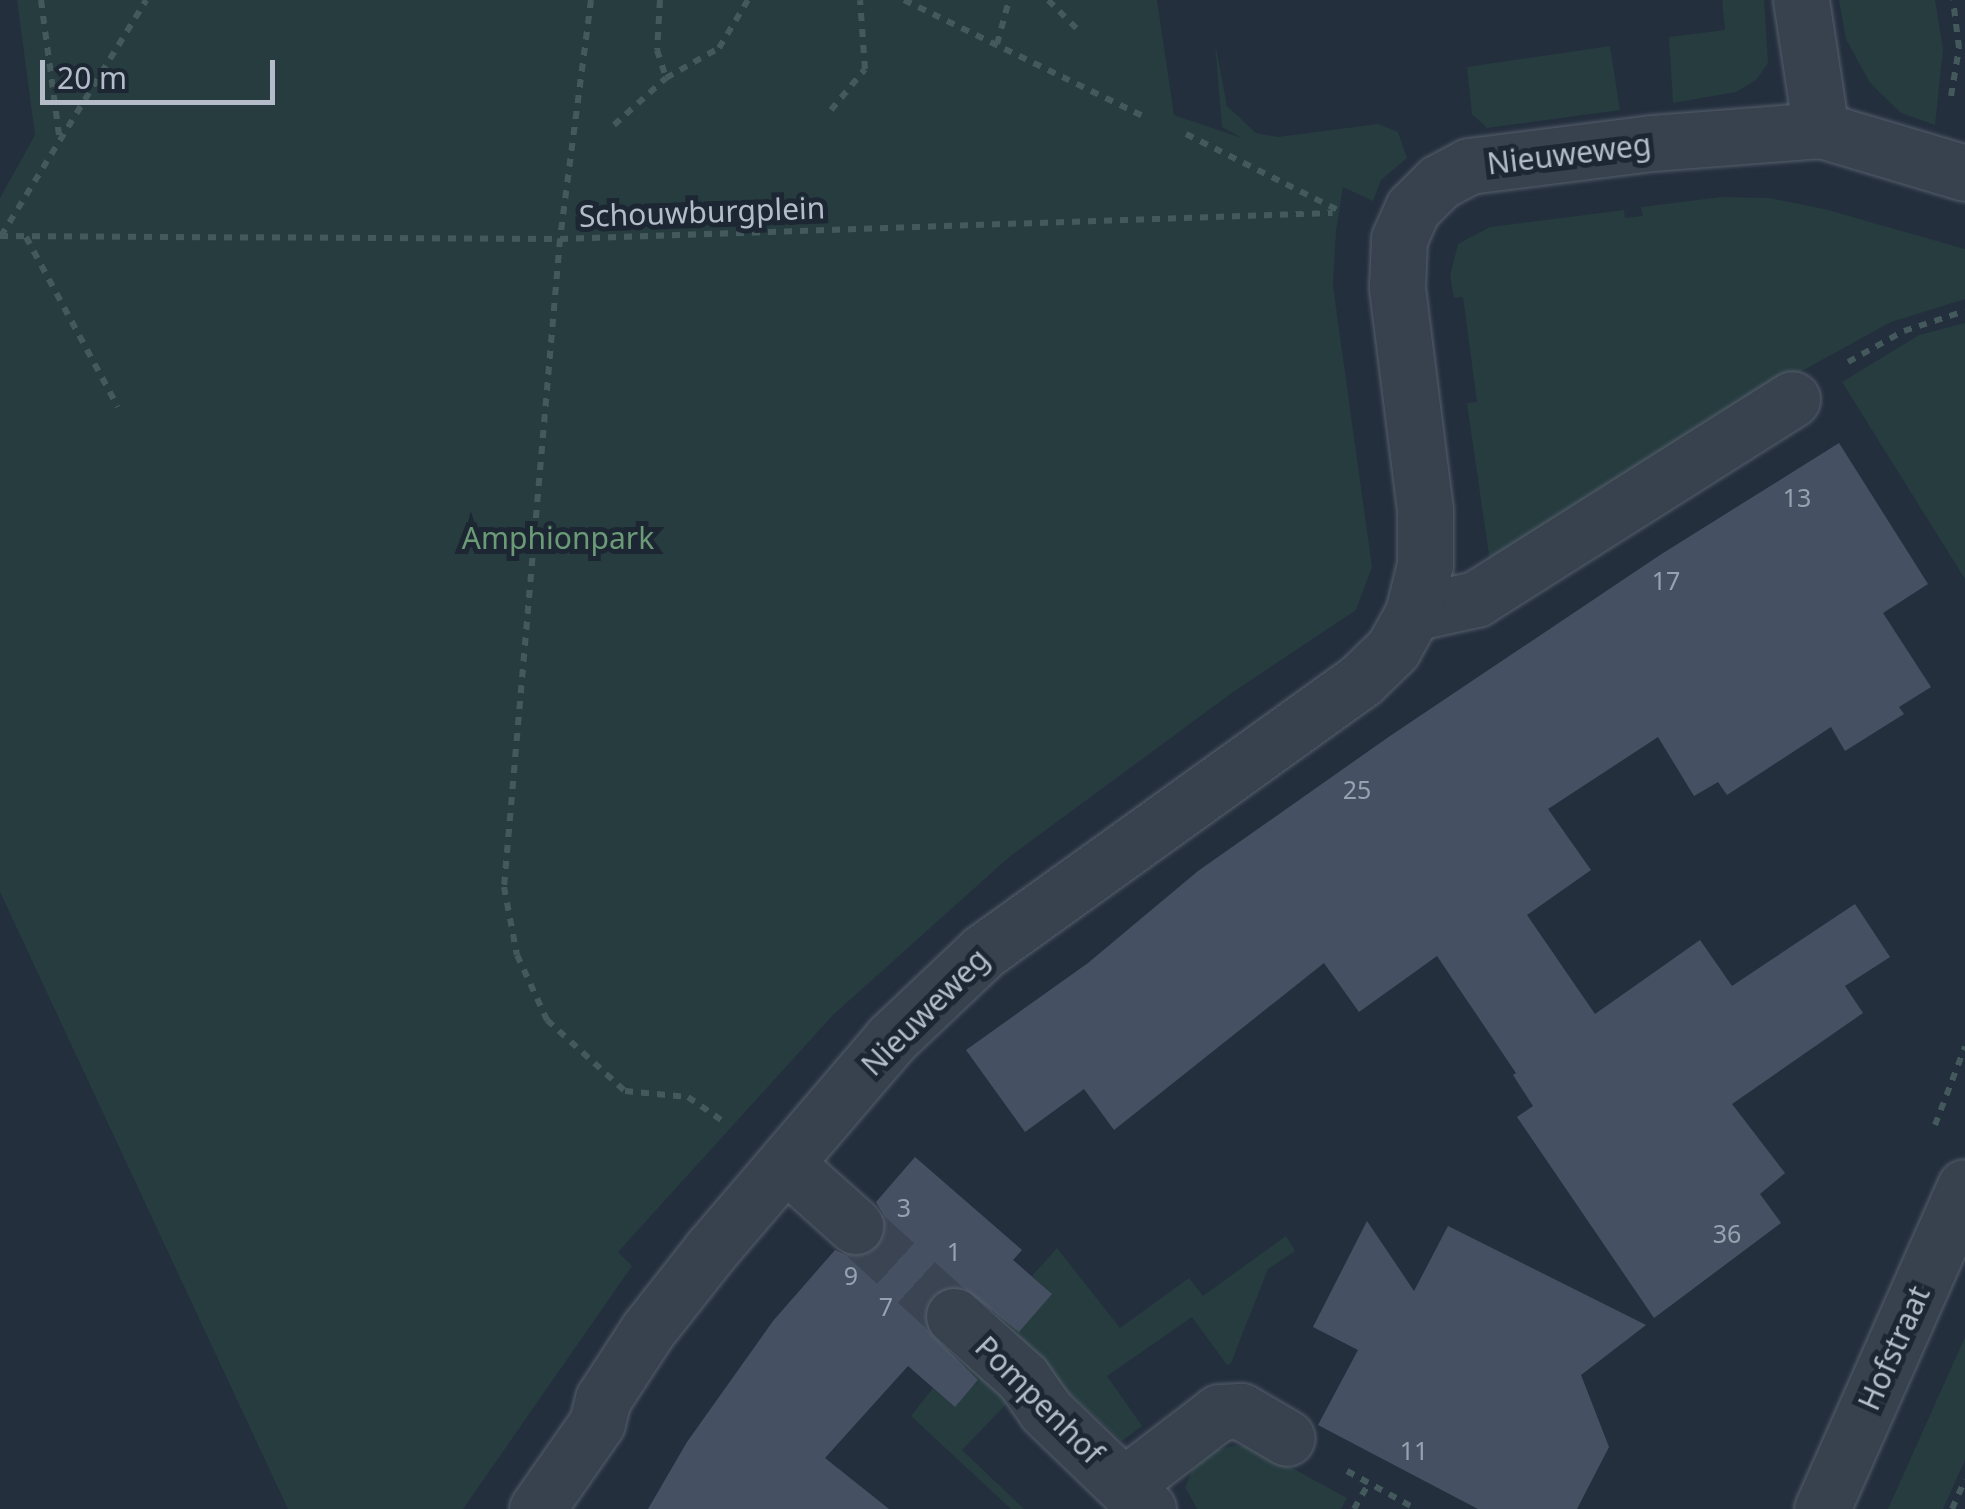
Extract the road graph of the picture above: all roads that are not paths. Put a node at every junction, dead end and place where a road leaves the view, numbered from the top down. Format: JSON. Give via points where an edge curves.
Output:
{"nodes":[{"id":1,"x":1802,"y":0,"type":"edge"},
{"id":2,"x":1821,"y":130,"type":"junction"},
{"id":3,"x":1949,"y":169,"type":"edge"},
{"id":4,"x":1792,"y":399,"type":"road end"},
{"id":5,"x":1413,"y":613,"type":"junction"},
{"id":6,"x":786,"y":1164,"type":"junction"},
{"id":7,"x":1965,"y":1187,"type":"edge"},
{"id":8,"x":855,"y":1226,"type":"tunnel mouth"},
{"id":9,"x":954,"y":1316,"type":"tunnel mouth"},
{"id":10,"x":1287,"y":1438,"type":"road end"},
{"id":11,"x":1136,"y":1497,"type":"edge"},
{"id":12,"x":537,"y":1509,"type":"edge"},
{"id":13,"x":1822,"y":1509,"type":"edge"}],
"edges":[{"from":1,"to":2,"type":"street"},
{"from":2,"to":3,"type":"street","name":"Nieuweweg"},
{"from":2,"to":5,"type":"street","name":"Nieuweweg","via":[[1652,142],[1469,166],[1438,182],[1413,208],[1398,239],[1426,510],[1425,564]]},
{"from":4,"to":5,"type":"street","via":[[1476,599]]},
{"from":5,"to":6,"type":"street","name":"Nieuweweg","via":[[1392,649],[1361,680],[984,952],[892,1038]]},
{"from":6,"to":8,"type":"street"},
{"from":6,"to":12,"type":"street","name":"Nieuweweg","via":[[648,1330],[603,1399],[597,1422]]},
{"from":7,"to":13,"type":"street","name":"Hofstraat"},
{"from":9,"to":11,"type":"street","name":"Pompenhof"},
{"from":10,"to":11,"type":"street","name":"Pompenhof","via":[[1241,1411],[1219,1412]]}]}
